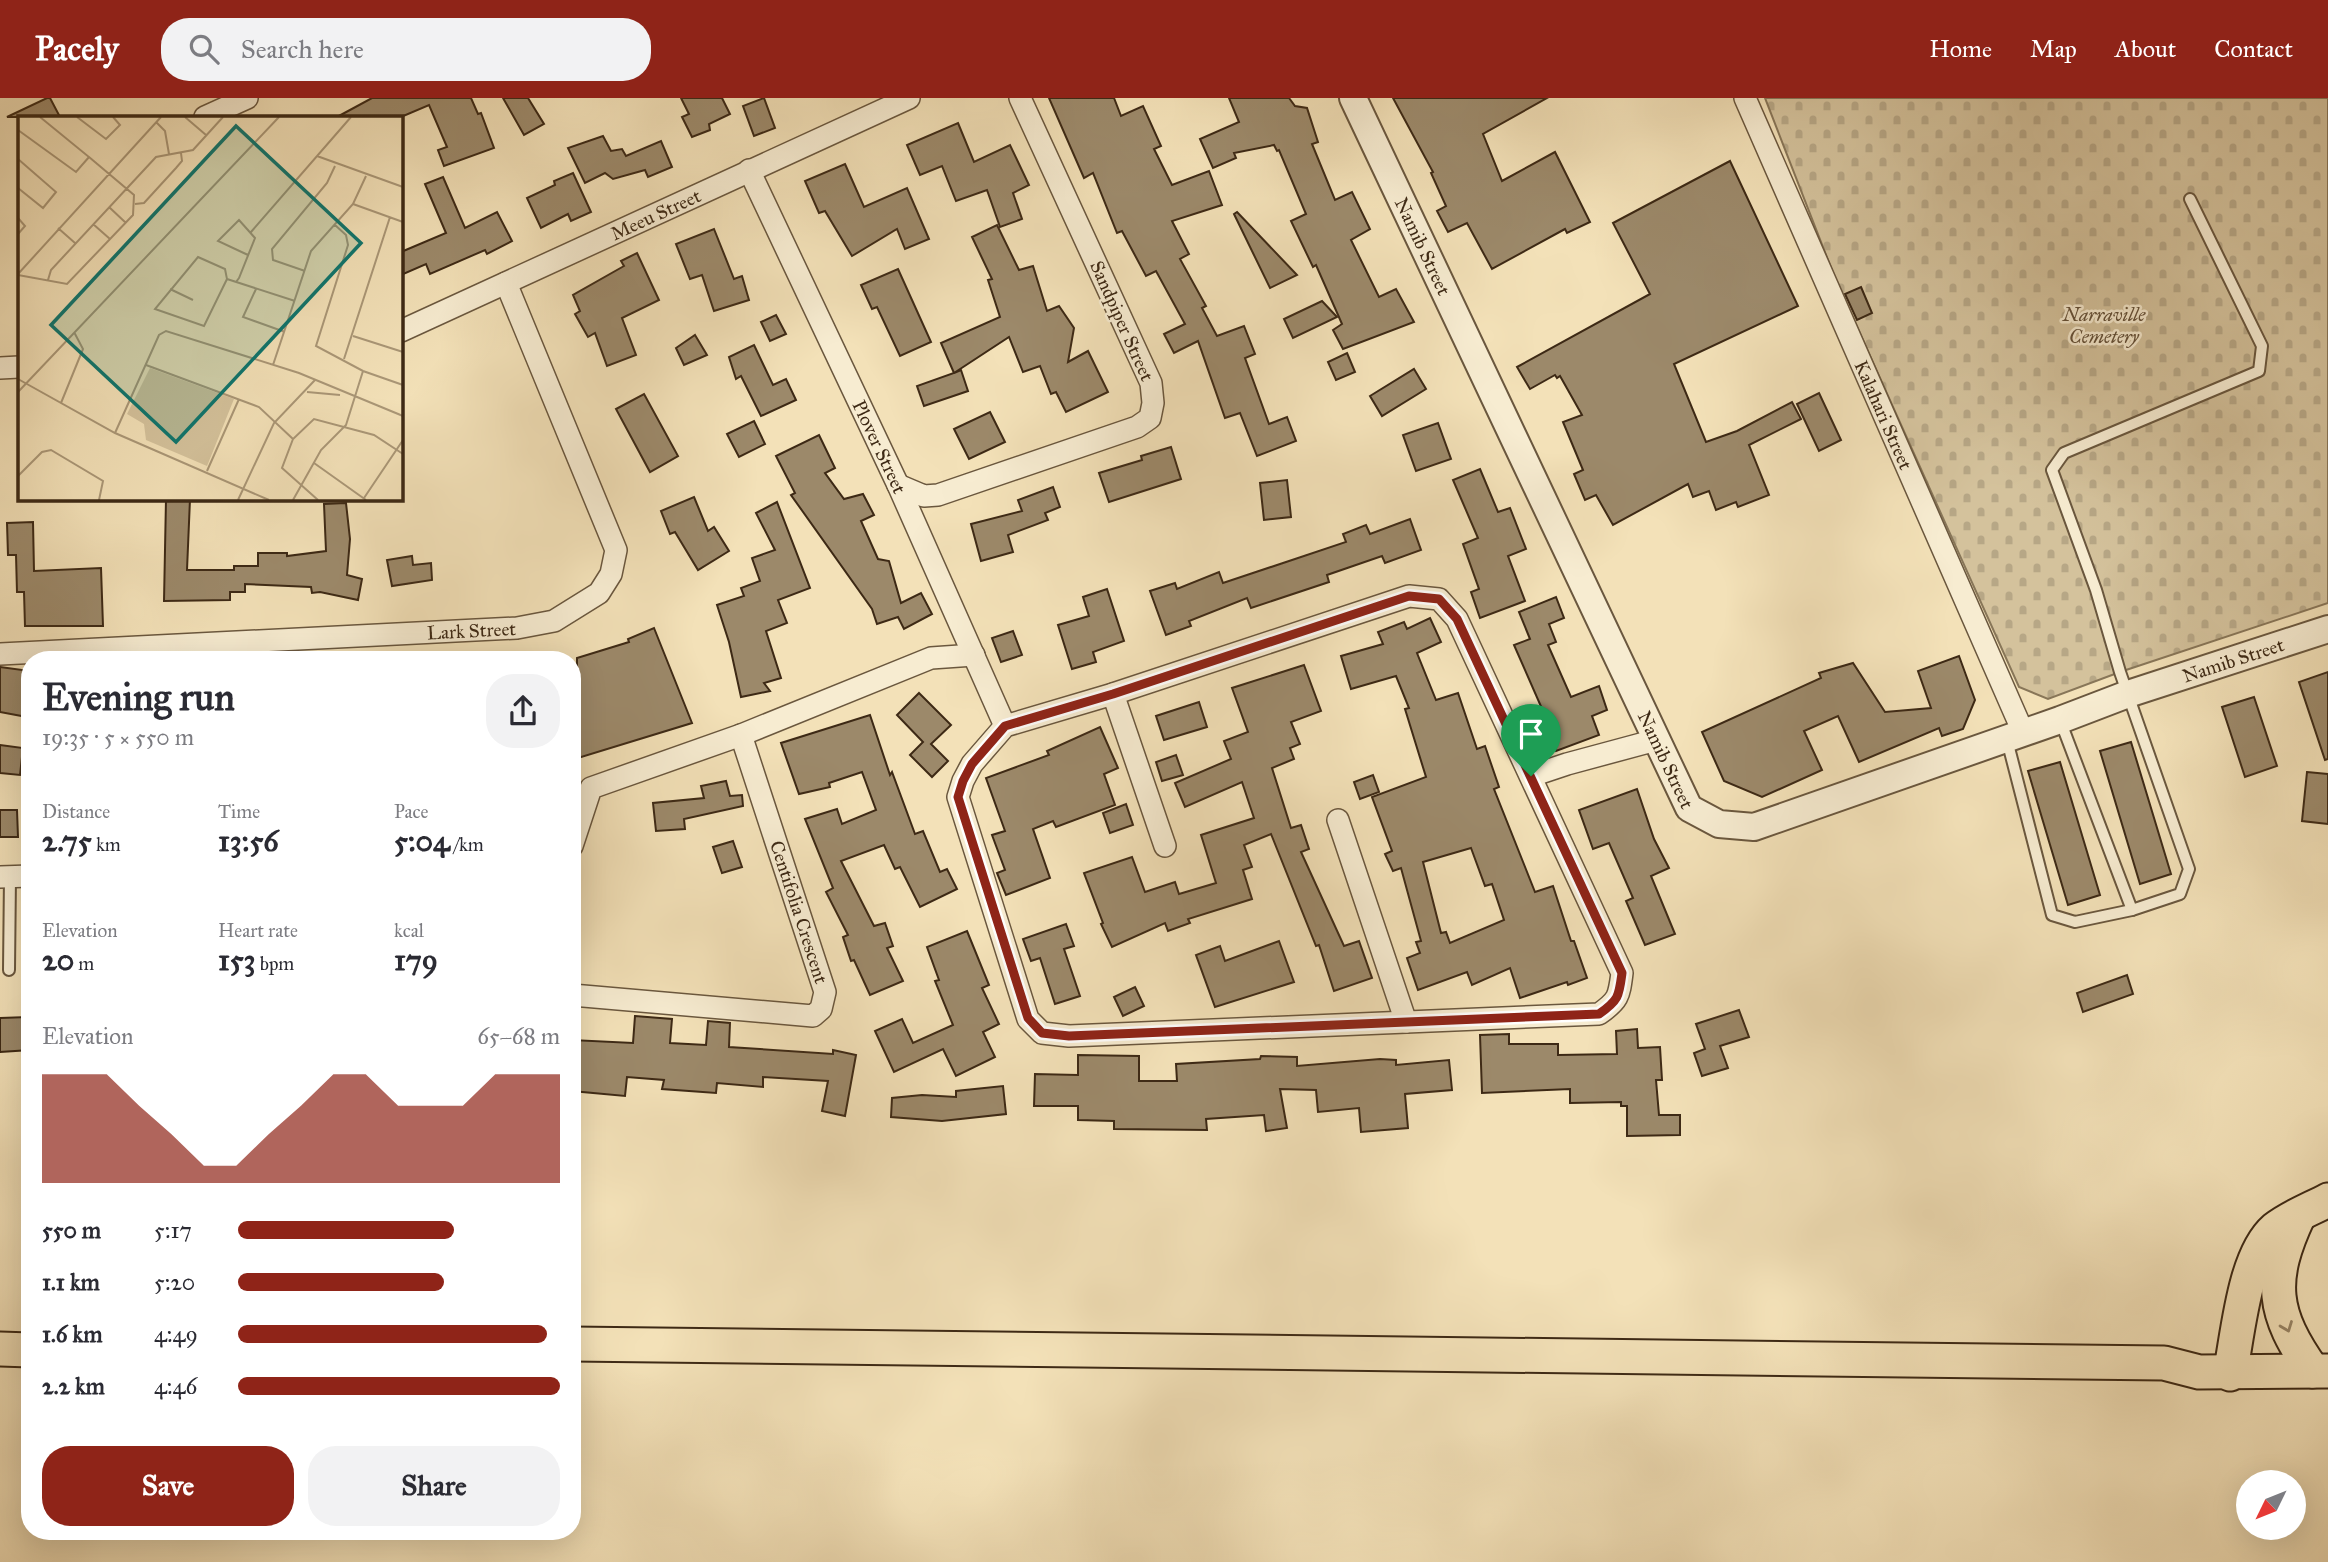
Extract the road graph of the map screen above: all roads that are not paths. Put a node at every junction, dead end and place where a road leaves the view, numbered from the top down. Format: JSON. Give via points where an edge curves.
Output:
{"nodes":[{"id":1,"x":247,"y":98,"type":"edge"},
{"id":2,"x":909,"y":98,"type":"edge"},
{"id":3,"x":1020,"y":98,"type":"edge"},
{"id":4,"x":1353,"y":98,"type":"edge"},
{"id":5,"x":1745,"y":98,"type":"edge"},
{"id":6,"x":207,"y":116,"type":"edge"},
{"id":7,"x":749,"y":170,"type":"junction"},
{"id":8,"x":2190,"y":200,"type":"dead end"},
{"id":9,"x":506,"y":283,"type":"junction"},
{"id":10,"x":402,"y":331,"type":"edge"},
{"id":11,"x":0,"y":368,"type":"edge"},
{"id":12,"x":18,"y":368,"type":"edge"},
{"id":13,"x":898,"y":485,"type":"junction"},
{"id":14,"x":2328,"y":629,"type":"edge"},
{"id":15,"x":60,"y":651,"type":"edge"},
{"id":16,"x":21,"y":653,"type":"edge"},
{"id":17,"x":0,"y":654,"type":"edge"},
{"id":18,"x":974,"y":655,"type":"junction"},
{"id":19,"x":1113,"y":694,"type":"junction"},
{"id":20,"x":2128,"y":694,"type":"junction"},
{"id":21,"x":2060,"y":720,"type":"junction"},
{"id":22,"x":1005,"y":726,"type":"junction"},
{"id":23,"x":741,"y":735,"type":"junction"},
{"id":24,"x":2014,"y":735,"type":"junction"},
{"id":25,"x":1656,"y":740,"type":"junction"},
{"id":26,"x":1531,"y":776,"type":"junction"},
{"id":27,"x":581,"y":819,"type":"edge"},
{"id":28,"x":1338,"y":820,"type":"dead end"},
{"id":29,"x":1165,"y":846,"type":"dead end"},
{"id":30,"x":13,"y":877,"type":"edge"},
{"id":31,"x":2132,"y":909,"type":"junction"},
{"id":32,"x":9,"y":970,"type":"dead end"},
{"id":33,"x":581,"y":996,"type":"edge"},
{"id":34,"x":1406,"y":1022,"type":"junction"},
{"id":35,"x":2328,"y":1199,"type":"edge"},
{"id":36,"x":2299,"y":1215,"type":"junction"},
{"id":37,"x":0,"y":1337,"type":"edge"},
{"id":38,"x":21,"y":1337,"type":"edge"},
{"id":39,"x":581,"y":1344,"type":"edge"},
{"id":40,"x":0,"y":1349,"type":"edge"},
{"id":41,"x":21,"y":1350,"type":"edge"},
{"id":42,"x":581,"y":1357,"type":"edge"},
{"id":43,"x":2320,"y":1371,"type":"edge"},
{"id":44,"x":2229,"y":1373,"type":"junction"}],
"edges":[{"from":1,"to":6,"type":"street"},
{"from":2,"to":7,"type":"street","name":"Meeu Street"},
{"from":3,"to":13,"type":"street","name":"Sandpiper Street","via":[[1151,383],[1150,418],[1137,427],[938,495],[924,496]]},
{"from":4,"to":25,"type":"street","name":"Namib Street"},
{"from":5,"to":24,"type":"street","name":"Kalahari Street"},
{"from":7,"to":9,"type":"street","name":"Meeu Street"},
{"from":7,"to":13,"type":"street","name":"Plover Street"},
{"from":8,"to":20,"type":"lane","via":[[2262,346],[2259,371],[2064,453],[2052,470]]},
{"from":9,"to":10,"type":"street","name":"Meeu Street"},
{"from":9,"to":15,"type":"street","name":"Lark Street","via":[[616,550],[611,574],[599,593],[554,621],[517,628]]},
{"from":11,"to":12,"type":"street"},
{"from":13,"to":18,"type":"street","name":"Plover Street"},
{"from":14,"to":20,"type":"street","name":"Namib Street"},
{"from":16,"to":17,"type":"street","name":"Lark Street"},
{"from":18,"to":22,"type":"street","name":"Plover Street"},
{"from":18,"to":23,"type":"street","via":[[931,658]]},
{"from":19,"to":22,"type":"street"},
{"from":19,"to":26,"type":"street","via":[[1409,596],[1439,599],[1457,619]]},
{"from":19,"to":29,"type":"street"},
{"from":20,"to":21,"type":"street","name":"Namib Street"},
{"from":20,"to":31,"type":"lane","via":[[2189,869],[2180,894]]},
{"from":21,"to":24,"type":"street","name":"Namib Street"},
{"from":21,"to":31,"type":"lane"},
{"from":22,"to":34,"type":"street","via":[[972,764],[958,797],[1028,1018],[1042,1033],[1069,1036]]},
{"from":23,"to":27,"type":"street","via":[[591,789]]},
{"from":23,"to":33,"type":"street","name":"Centifolia Crescent","via":[[825,992],[821,1009],[813,1016]]},
{"from":24,"to":25,"type":"street","name":"Namib Street","via":[[1754,827],[1719,824],[1689,808]]},
{"from":24,"to":31,"type":"lane","via":[[2052,915],[2075,922]]},
{"from":25,"to":26,"type":"street"},
{"from":26,"to":34,"type":"street","via":[[1622,973],[1615,1003],[1599,1014]]},
{"from":28,"to":34,"type":"street"},
{"from":30,"to":32,"type":"lane"},
{"from":35,"to":36,"type":"highway"},
{"from":36,"to":43,"type":"highway","one_way":true,"via":[[2280,1266],[2277,1292],[2293,1342]]},
{"from":36,"to":44,"type":"highway","via":[[2274,1230],[2261,1247]]},
{"from":37,"to":38,"type":"highway"},
{"from":39,"to":44,"type":"highway","via":[[2164,1363]]},
{"from":40,"to":41,"type":"highway"},
{"from":42,"to":44,"type":"highway","via":[[2168,1379]]},
{"from":43,"to":44,"type":"highway"}]}
